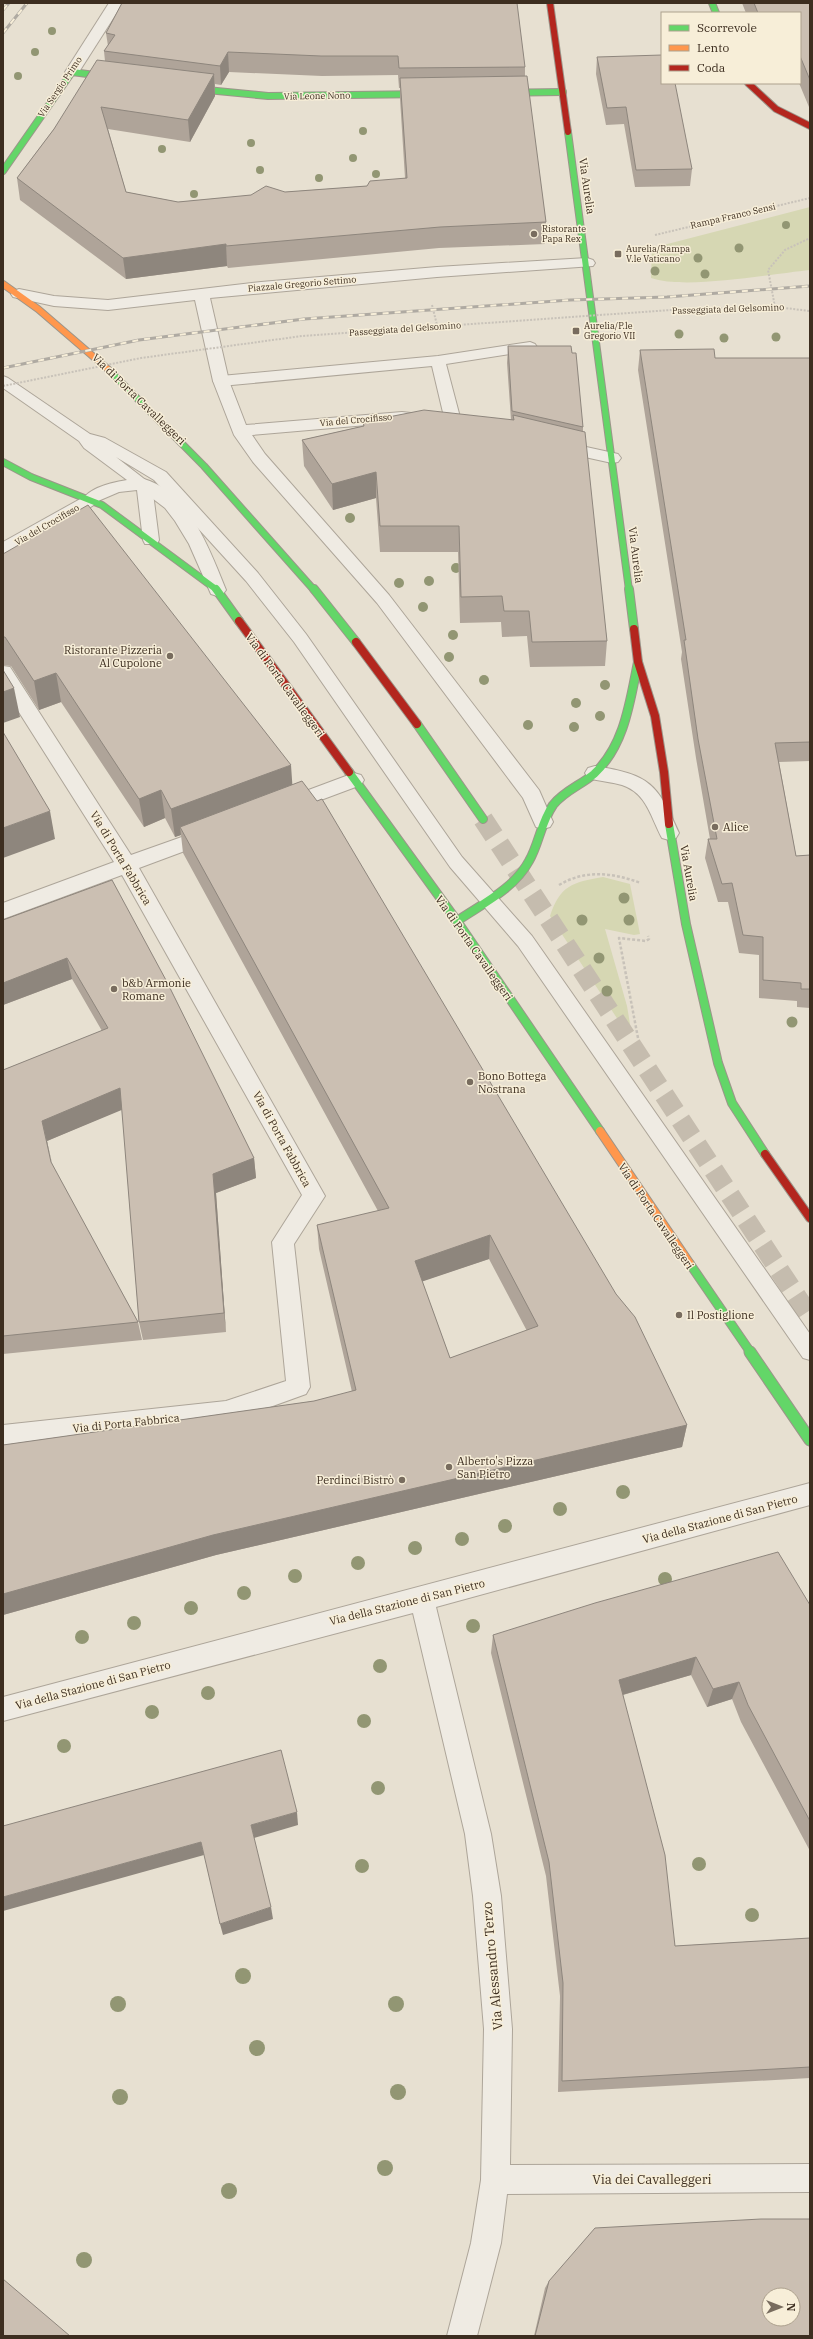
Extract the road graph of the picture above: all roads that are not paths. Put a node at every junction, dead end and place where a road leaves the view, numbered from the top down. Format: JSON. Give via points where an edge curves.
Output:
{"nodes":[{"id":1,"x":116,"y":3,"type":"edge"},
{"id":2,"x":550,"y":3,"type":"edge"},
{"id":3,"x":72,"y":72,"type":"junction"},
{"id":4,"x":126,"y":80,"type":"edge"},
{"id":5,"x":749,"y":84,"type":"edge"},
{"id":6,"x":180,"y":87,"type":"edge"},
{"id":7,"x":563,"y":92,"type":"junction"},
{"id":8,"x":490,"y":93,"type":"edge"},
{"id":9,"x":435,"y":94,"type":"edge"},
{"id":10,"x":810,"y":126,"type":"edge"},
{"id":11,"x":3,"y":170,"type":"edge"},
{"id":12,"x":587,"y":263,"type":"junction"},
{"id":13,"x":3,"y":284,"type":"edge"},
{"id":14,"x":202,"y":293,"type":"junction"},
{"id":15,"x":19,"y":294,"type":"junction"},
{"id":16,"x":530,"y":347,"type":"edge"},
{"id":17,"x":438,"y":361,"type":"junction"},
{"id":18,"x":3,"y":381,"type":"edge"},
{"id":19,"x":221,"y":381,"type":"junction"},
{"id":20,"x":448,"y":422,"type":"joint"},
{"id":21,"x":240,"y":431,"type":"junction"},
{"id":22,"x":85,"y":438,"type":"junction"},
{"id":23,"x":546,"y":443,"type":"edge"},
{"id":24,"x":612,"y":458,"type":"junction"},
{"id":25,"x":3,"y":462,"type":"edge"},
{"id":26,"x":144,"y":485,"type":"junction"},
{"id":27,"x":91,"y":499,"type":"junction"},
{"id":28,"x":152,"y":540,"type":"junction"},
{"id":29,"x":3,"y":550,"type":"edge"},
{"id":30,"x":217,"y":590,"type":"junction"},
{"id":31,"x":638,"y":662,"type":"junction"},
{"id":32,"x":3,"y":672,"type":"edge"},
{"id":33,"x":595,"y":773,"type":"junction"},
{"id":34,"x":354,"y":780,"type":"junction"},
{"id":35,"x":266,"y":813,"type":"edge"},
{"id":36,"x":483,"y":819,"type":"tunnel mouth"},
{"id":37,"x":543,"y":822,"type":"junction"},
{"id":38,"x":230,"y":826,"type":"edge"},
{"id":39,"x":670,"y":834,"type":"junction"},
{"id":40,"x":127,"y":865,"type":"junction"},
{"id":41,"x":488,"y":899,"type":"junction"},
{"id":42,"x":3,"y":911,"type":"edge"},
{"id":43,"x":458,"y":921,"type":"junction"},
{"id":44,"x":810,"y":1218,"type":"edge"},
{"id":45,"x":810,"y":1351,"type":"edge"},
{"id":46,"x":3,"y":1436,"type":"edge"},
{"id":47,"x":810,"y":1440,"type":"edge"},
{"id":48,"x":810,"y":1494,"type":"edge"},
{"id":49,"x":422,"y":1599,"type":"junction"},
{"id":50,"x":3,"y":1709,"type":"edge"},
{"id":51,"x":810,"y":2178,"type":"edge"},
{"id":52,"x":495,"y":2180,"type":"junction"},
{"id":53,"x":462,"y":2336,"type":"edge"}],
"edges":[{"from":1,"to":3,"type":"street","name":"Via Sergio Primo"},
{"from":2,"to":7,"type":"street","name":"Via Aurelia"},
{"from":3,"to":4,"type":"street"},
{"from":3,"to":11,"type":"street","name":"Via Sergio Primo"},
{"from":5,"to":10,"type":"street","via":[[763,100],[777,110]]},
{"from":6,"to":9,"type":"street","name":"Via Leone Nono","via":[[268,96]]},
{"from":7,"to":8,"type":"street"},
{"from":7,"to":12,"type":"street","name":"Via Aurelia"},
{"from":12,"to":14,"type":"street","name":"Piazzale Gregorio Settimo","via":[[429,272]]},
{"from":12,"to":24,"type":"street","name":"Via Aurelia"},
{"from":13,"to":15,"type":"street","name":"Via di Porta Cavalleggeri"},
{"from":14,"to":15,"type":"street","name":"Piazzale Gregorio Settimo","via":[[108,305],[69,303]]},
{"from":14,"to":19,"type":"street"},
{"from":15,"to":36,"type":"street","name":"Via di Porta Cavalleggeri","via":[[84,347],[148,405],[302,576],[421,728]]},
{"from":16,"to":17,"type":"lane"},
{"from":17,"to":19,"type":"lane"},
{"from":17,"to":20,"type":"lane"},
{"from":18,"to":22,"type":"lane"},
{"from":19,"to":21,"type":"street"},
{"from":20,"to":21,"type":"street","name":"Via del Crocifisso","via":[[402,417]]},
{"from":21,"to":37,"type":"street","via":[[259,458],[383,599],[532,795]]},
{"from":22,"to":26,"type":"lane","via":[[89,445]]},
{"from":22,"to":41,"type":"lane","via":[[100,441],[160,476],[252,577],[300,638],[456,862]]},
{"from":23,"to":24,"type":"street"},
{"from":24,"to":31,"type":"street","name":"Via Aurelia"},
{"from":25,"to":27,"type":"street","name":"Via di Porta Cavalleggeri","via":[[56,488]]},
{"from":26,"to":27,"type":"lane","via":[[128,484],[115,487]]},
{"from":26,"to":28,"type":"lane"},
{"from":26,"to":30,"type":"street","via":[[157,491],[188,525]]},
{"from":27,"to":28,"type":"street","name":"Via di Porta Cavalleggeri"},
{"from":27,"to":29,"type":"street","name":"Via del Crocifisso"},
{"from":28,"to":30,"type":"street","name":"Via di Porta Cavalleggeri"},
{"from":30,"to":34,"type":"street","name":"Via di Porta Cavalleggeri"},
{"from":31,"to":33,"type":"street","via":[[621,735],[616,747]]},
{"from":31,"to":39,"type":"street","name":"Via Aurelia","via":[[655,716]]},
{"from":32,"to":40,"type":"street","name":"Via di Porta Fabbrica"},
{"from":33,"to":37,"type":"street","via":[[564,794]]},
{"from":33,"to":39,"type":"street","via":[[629,779],[643,786],[652,797]]},
{"from":34,"to":35,"type":"street"},
{"from":34,"to":43,"type":"street","name":"Via di Porta Cavalleggeri"},
{"from":37,"to":41,"type":"street","via":[[537,846],[527,866],[517,879]]},
{"from":38,"to":40,"type":"street"},
{"from":39,"to":44,"type":"street","name":"Via Aurelia","via":[[708,1027],[732,1103]]},
{"from":40,"to":42,"type":"street"},
{"from":40,"to":46,"type":"street","name":"Via di Porta Fabbrica","via":[[314,1196],[283,1242],[298,1387],[226,1412]]},
{"from":41,"to":43,"type":"street"},
{"from":41,"to":45,"type":"lane","via":[[525,941]]},
{"from":43,"to":47,"type":"street","name":"Via di Porta Cavalleggeri"},
{"from":48,"to":49,"type":"street","name":"Via della Stazione di San Pietro"},
{"from":49,"to":50,"type":"street","name":"Via della Stazione di San Pietro"},
{"from":49,"to":52,"type":"street","name":"Via Alessandro Terzo","via":[[478,1834],[487,1896],[498,2029]]},
{"from":51,"to":52,"type":"street","name":"Via dei Cavalleggeri"},
{"from":52,"to":53,"type":"street","name":"Via Alessandro Terzo","via":[[486,2242]]}]}
